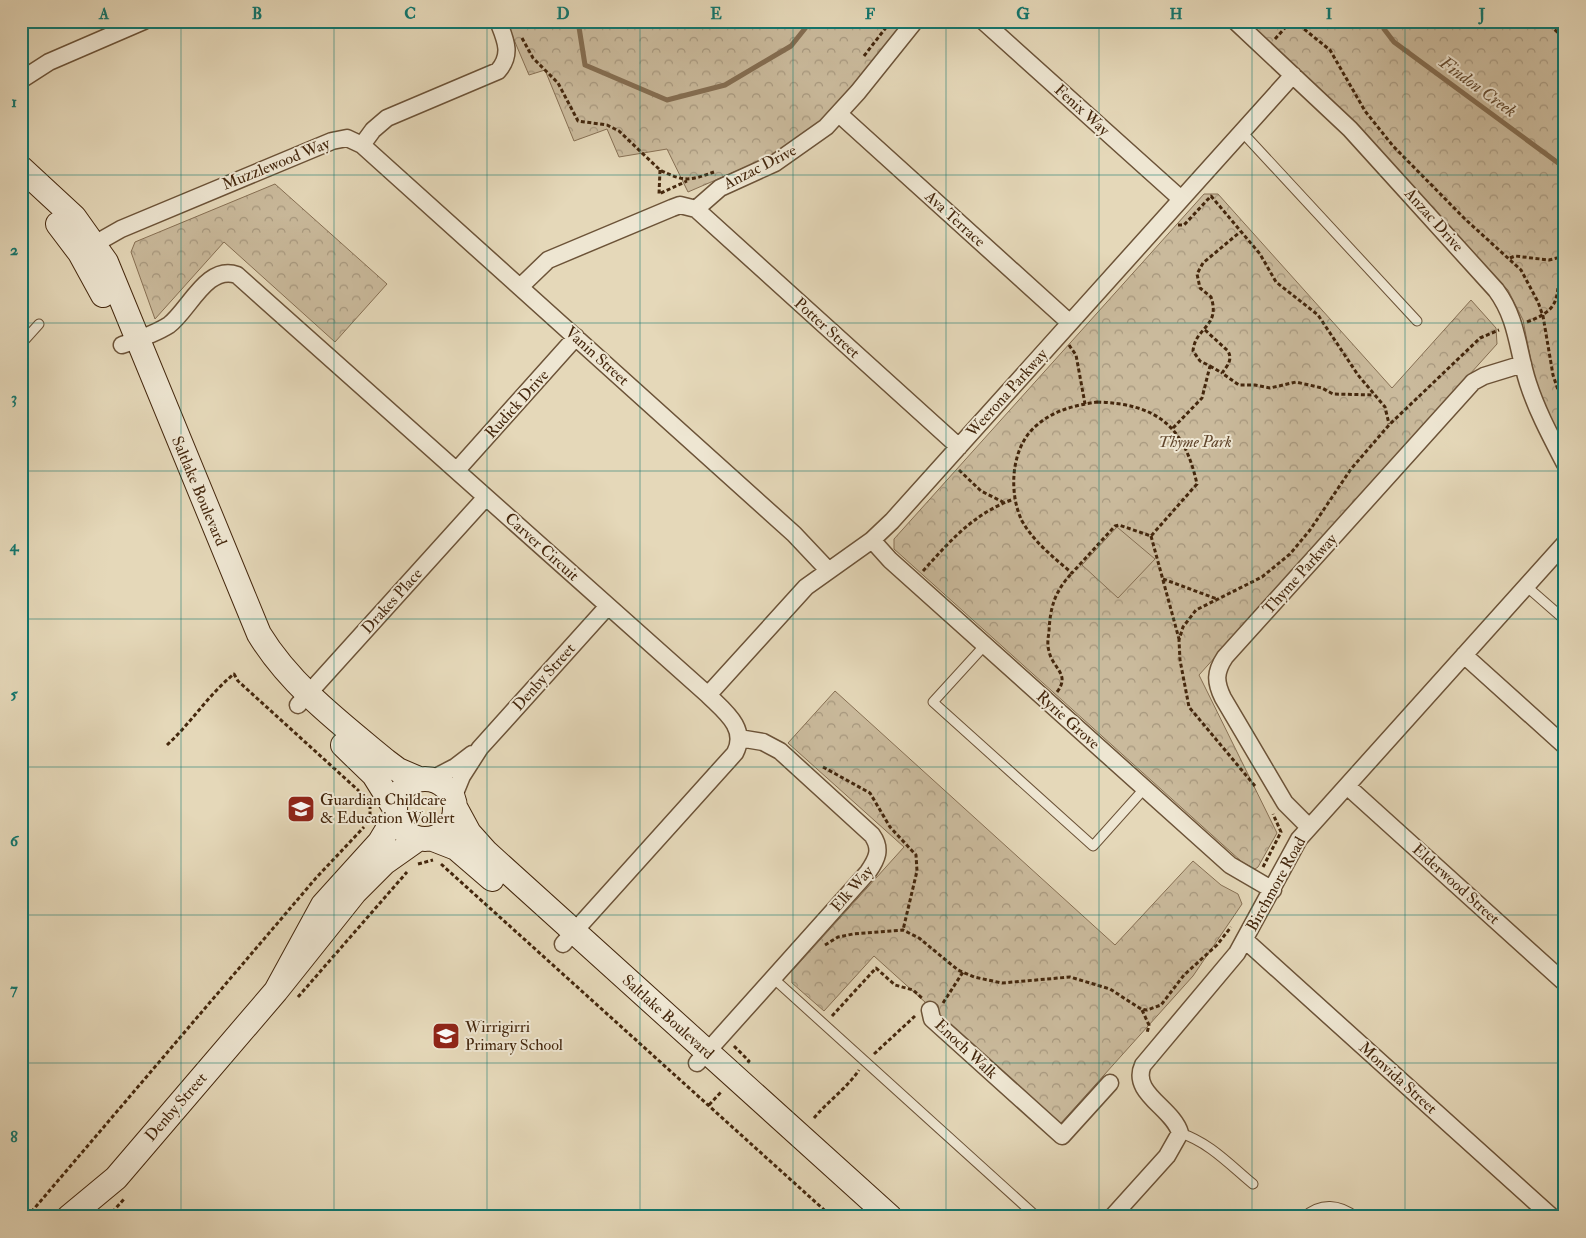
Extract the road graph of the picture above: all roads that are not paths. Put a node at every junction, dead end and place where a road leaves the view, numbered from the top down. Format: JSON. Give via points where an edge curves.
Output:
{"nodes":[{"id":1,"x":144,"y":21,"type":"edge"},
{"id":2,"x":498,"y":21,"type":"edge"},
{"id":3,"x":915,"y":21,"type":"edge"},
{"id":4,"x":983,"y":21,"type":"edge"},
{"id":5,"x":1234,"y":21,"type":"edge"},
{"id":6,"x":1294,"y":75,"type":"junction"},
{"id":7,"x":21,"y":80,"type":"edge"},
{"id":8,"x":839,"y":114,"type":"junction"},
{"id":9,"x":1242,"y":132,"type":"junction"},
{"id":10,"x":362,"y":145,"type":"junction"},
{"id":11,"x":21,"y":168,"type":"edge"},
{"id":12,"x":21,"y":189,"type":"edge"},
{"id":13,"x":1181,"y":199,"type":"junction"},
{"id":14,"x":696,"y":209,"type":"junction"},
{"id":15,"x":87,"y":248,"type":"junction"},
{"id":16,"x":520,"y":287,"type":"junction"},
{"id":17,"x":1417,"y":321,"type":"dead end"},
{"id":18,"x":1070,"y":323,"type":"junction"},
{"id":19,"x":39,"y":324,"type":"dead end"},
{"id":20,"x":576,"y":337,"type":"junction"},
{"id":21,"x":129,"y":342,"type":"junction"},
{"id":22,"x":21,"y":344,"type":"edge"},
{"id":23,"x":1523,"y":364,"type":"junction"},
{"id":24,"x":959,"y":447,"type":"junction"},
{"id":25,"x":1565,"y":464,"type":"edge"},
{"id":26,"x":457,"y":470,"type":"junction"},
{"id":27,"x":486,"y":497,"type":"junction"},
{"id":28,"x":872,"y":540,"type":"junction"},
{"id":29,"x":1565,"y":543,"type":"edge"},
{"id":30,"x":828,"y":570,"type":"junction"},
{"id":31,"x":1526,"y":586,"type":"junction"},
{"id":32,"x":608,"y":606,"type":"junction"},
{"id":33,"x":1565,"y":620,"type":"edge"},
{"id":34,"x":985,"y":645,"type":"junction"},
{"id":35,"x":1464,"y":655,"type":"junction"},
{"id":36,"x":708,"y":695,"type":"junction"},
{"id":37,"x":304,"y":699,"type":"junction"},
{"id":38,"x":739,"y":738,"type":"junction"},
{"id":39,"x":1565,"y":746,"type":"edge"},
{"id":40,"x":480,"y":748,"type":"junction"},
{"id":41,"x":426,"y":779,"type":"junction"},
{"id":42,"x":1347,"y":786,"type":"junction"},
{"id":43,"x":1144,"y":789,"type":"junction"},
{"id":44,"x":454,"y":803,"type":"junction"},
{"id":45,"x":395,"y":812,"type":"junction"},
{"id":46,"x":1309,"y":827,"type":"junction"},
{"id":47,"x":425,"y":839,"type":"junction"},
{"id":48,"x":379,"y":841,"type":"junction"},
{"id":49,"x":1273,"y":890,"type":"junction"},
{"id":50,"x":569,"y":938,"type":"junction"},
{"id":51,"x":1244,"y":940,"type":"junction"},
{"id":52,"x":773,"y":978,"type":"junction"},
{"id":53,"x":1565,"y":982,"type":"edge"},
{"id":54,"x":930,"y":1010,"type":"road end"},
{"id":55,"x":702,"y":1058,"type":"junction"},
{"id":56,"x":1110,"y":1083,"type":"dead end"},
{"id":57,"x":723,"y":1090,"type":"junction"},
{"id":58,"x":1180,"y":1133,"type":"junction"},
{"id":59,"x":1253,"y":1184,"type":"dead end"},
{"id":60,"x":69,"y":1217,"type":"edge"},
{"id":61,"x":867,"y":1217,"type":"edge"},
{"id":62,"x":890,"y":1217,"type":"edge"},
{"id":63,"x":1037,"y":1217,"type":"edge"},
{"id":64,"x":1112,"y":1217,"type":"edge"},
{"id":65,"x":1304,"y":1217,"type":"edge"},
{"id":66,"x":1356,"y":1217,"type":"edge"},
{"id":67,"x":1552,"y":1217,"type":"edge"}],
"edges":[{"from":1,"to":7,"type":"street","via":[[49,62]]},
{"from":2,"to":10,"type":"street","via":[[508,53],[498,71],[387,118]]},
{"from":3,"to":8,"type":"street","name":"Anzac Drive"},
{"from":4,"to":13,"type":"street","name":"Fenix Way"},
{"from":5,"to":6,"type":"street","name":"Anzac Drive"},
{"from":6,"to":9,"type":"street","name":"Weerona Parkway"},
{"from":6,"to":23,"type":"street","name":"Anzac Drive","via":[[1350,130],[1481,272],[1508,306]]},
{"from":8,"to":14,"type":"street","name":"Anzac Drive","via":[[797,150],[727,183]]},
{"from":8,"to":18,"type":"street","name":"Ava Terrace"},
{"from":9,"to":13,"type":"street","name":"Weerona Parkway"},
{"from":9,"to":17,"type":"lane"},
{"from":10,"to":15,"type":"street","name":"Muzzlewood Way","via":[[347,138],[332,141],[121,229]]},
{"from":10,"to":16,"type":"street","name":"Vanin Street"},
{"from":11,"to":15,"type":"street","name":"Saltlake Boulevard","via":[[74,217]]},
{"from":12,"to":15,"type":"street","name":"Saltlake Boulevard"},
{"from":13,"to":18,"type":"street","name":"Weerona Parkway"},
{"from":14,"to":16,"type":"street","via":[[672,208],[556,256],[542,264]]},
{"from":14,"to":24,"type":"street","name":"Potter Street"},
{"from":15,"to":21,"type":"street","name":"Saltlake Boulevard","via":[[116,283]]},
{"from":16,"to":20,"type":"street","name":"Vanin Street"},
{"from":18,"to":24,"type":"street","name":"Weerona Parkway"},
{"from":19,"to":22,"type":"lane"},
{"from":20,"to":26,"type":"street","name":"Rudick Drive"},
{"from":20,"to":30,"type":"street","name":"Vanin Street","via":[[794,534]]},
{"from":21,"to":26,"type":"street","name":"Carver Circuit","via":[[168,326],[213,278],[226,273],[237,275]]},
{"from":21,"to":37,"type":"street","name":"Saltlake Boulevard","via":[[259,634]]},
{"from":23,"to":25,"type":"street","name":"Anzac Drive","via":[[1538,410]]},
{"from":23,"to":46,"type":"street","name":"Thyme Parkway","via":[[1473,382],[1225,657],[1218,669],[1218,688],[1228,706],[1285,803]]},
{"from":24,"to":28,"type":"street","name":"Weerona Parkway"},
{"from":26,"to":27,"type":"street","name":"Carver Circuit"},
{"from":27,"to":32,"type":"street","name":"Carver Circuit"},
{"from":27,"to":37,"type":"street","name":"Drakes Place"},
{"from":28,"to":30,"type":"street","name":"Weerona Parkway"},
{"from":28,"to":34,"type":"street","name":"Ryrie Grove"},
{"from":29,"to":31,"type":"street","name":"Birchmore Road"},
{"from":30,"to":36,"type":"street","name":"Weerona Parkway","via":[[806,588]]},
{"from":31,"to":33,"type":"lane"},
{"from":31,"to":35,"type":"street","name":"Birchmore Road"},
{"from":32,"to":36,"type":"street","name":"Carver Circuit"},
{"from":32,"to":40,"type":"street","name":"Denby Street"},
{"from":34,"to":43,"type":"street","name":"Ryrie Grove"},
{"from":34,"to":43,"type":"lane","via":[[933,702],[1093,846]]},
{"from":35,"to":39,"type":"street"},
{"from":35,"to":42,"type":"street","name":"Birchmore Road"},
{"from":36,"to":38,"type":"street","name":"Carver Circuit","via":[[734,722]]},
{"from":37,"to":41,"type":"street","name":"Saltlake Boulevard","via":[[398,770]]},
{"from":37,"to":45,"type":"street","name":"Saltlake Boulevard","via":[[361,760],[386,792]]},
{"from":38,"to":50,"type":"street","via":[[735,753]]},
{"from":38,"to":52,"type":"street","name":"Elk Way","via":[[763,742],[780,752],[863,826],[879,847],[877,858],[868,872]]},
{"from":40,"to":41,"type":"street","name":"Denby Street","via":[[455,767]]},
{"from":40,"to":44,"type":"street","name":"Denby Street","via":[[462,776]]},
{"from":41,"to":44,"type":"street","via":[[441,783]]},
{"from":41,"to":45,"type":"street","via":[[410,782],[402,789],[396,797]]},
{"from":42,"to":46,"type":"street","name":"Birchmore Road"},
{"from":42,"to":53,"type":"street","name":"Elderwood Street"},
{"from":43,"to":49,"type":"street","name":"Ryrie Grove","via":[[1230,865]]},
{"from":44,"to":47,"type":"street","via":[[454,819],[449,828]]},
{"from":44,"to":50,"type":"street","name":"Saltlake Boulevard","via":[[464,825],[482,848]]},
{"from":45,"to":47,"type":"street","via":[[404,831]]},
{"from":45,"to":48,"type":"street"},
{"from":46,"to":49,"type":"street","name":"Birchmore Road","via":[[1299,838]]},
{"from":47,"to":48,"type":"street"},
{"from":47,"to":50,"type":"street","name":"Saltlake Boulevard","via":[[449,844]]},
{"from":48,"to":60,"type":"street","name":"Denby Street","via":[[355,892],[276,991],[116,1178]]},
{"from":49,"to":51,"type":"street","name":"Birchmore Road"},
{"from":50,"to":55,"type":"street","name":"Saltlake Boulevard"},
{"from":51,"to":58,"type":"street","name":"Birchmore Road","via":[[1223,972],[1140,1071],[1141,1084],[1175,1119]]},
{"from":51,"to":67,"type":"street","name":"Monvida Street"},
{"from":52,"to":55,"type":"street","name":"Elk Way"},
{"from":52,"to":63,"type":"lane"},
{"from":54,"to":56,"type":"street","name":"Enoch Walk","via":[[932,1019],[1062,1136]]},
{"from":55,"to":57,"type":"street","name":"Saltlake Boulevard"},
{"from":57,"to":61,"type":"street","name":"Saltlake Boulevard"},
{"from":57,"to":62,"type":"street","name":"Saltlake Boulevard"},
{"from":58,"to":59,"type":"lane","via":[[1209,1147]]},
{"from":58,"to":64,"type":"street","via":[[1166,1156]]},
{"from":65,"to":66,"type":"lane","via":[[1325,1205],[1343,1207]]}]}
